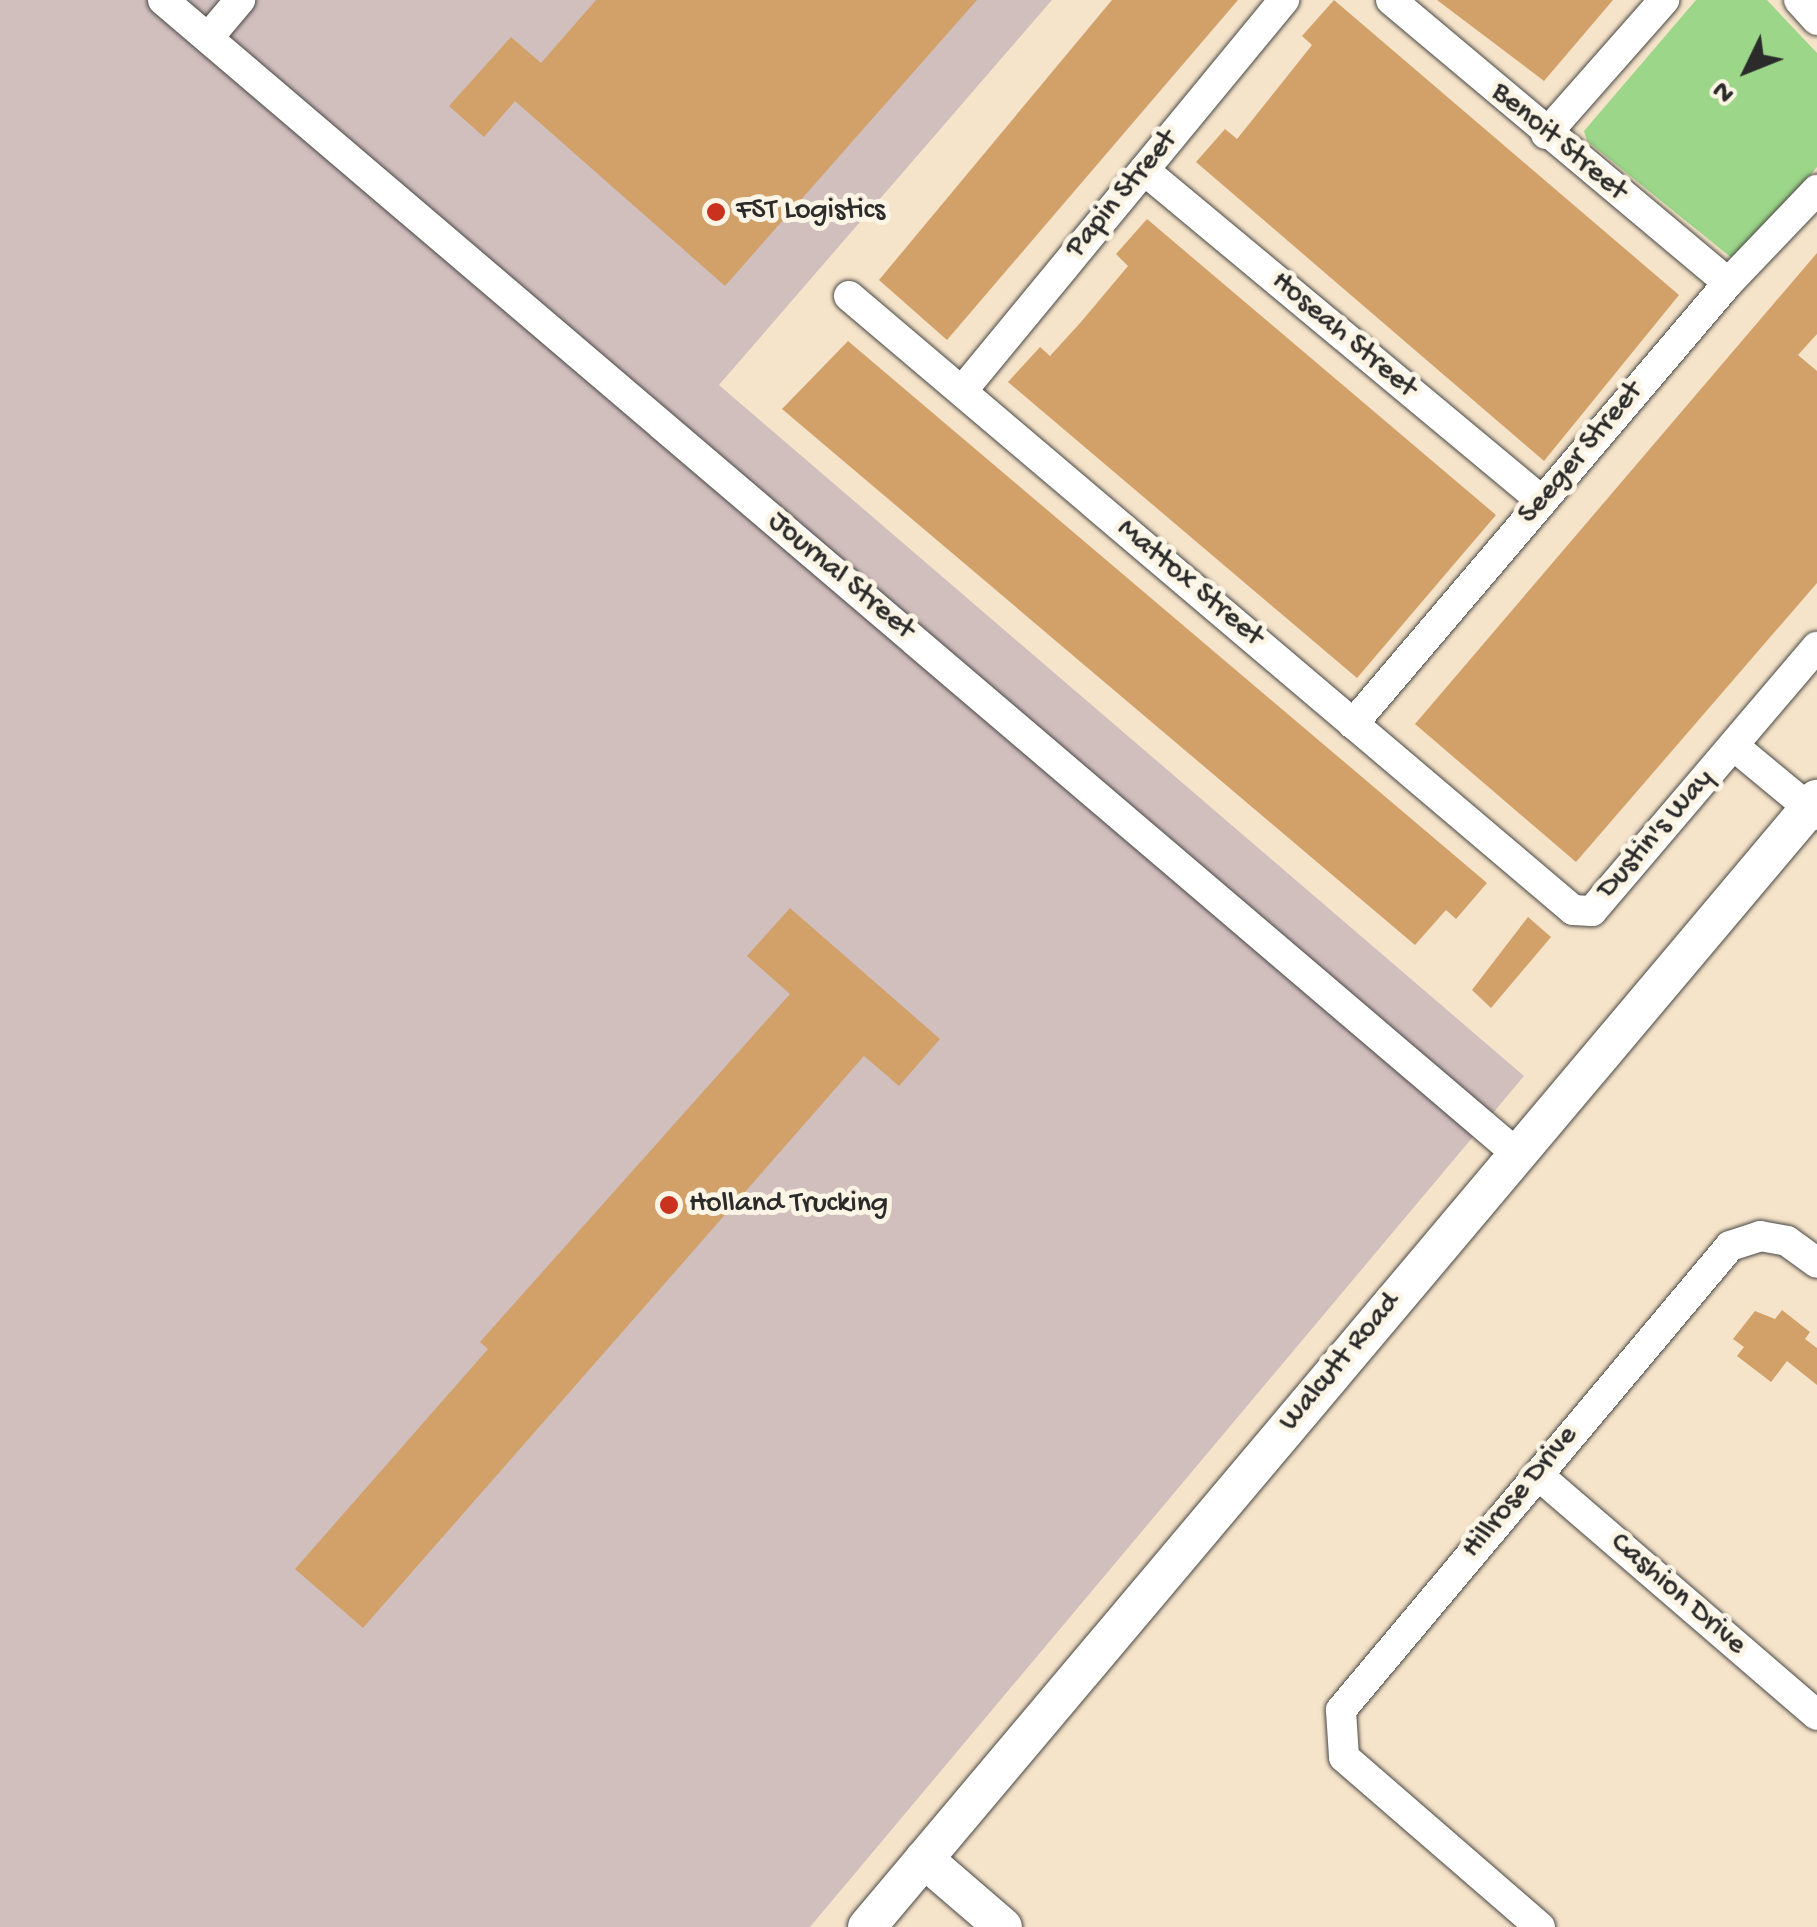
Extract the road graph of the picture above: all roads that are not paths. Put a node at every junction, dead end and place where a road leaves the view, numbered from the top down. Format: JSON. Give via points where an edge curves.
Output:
{"nodes":[{"id":1,"x":162,"y":0,"type":"edge"},
{"id":2,"x":240,"y":0,"type":"edge"},
{"id":3,"x":1284,"y":0,"type":"edge"},
{"id":4,"x":1391,"y":0,"type":"edge"},
{"id":5,"x":1664,"y":0,"type":"edge"},
{"id":6,"x":1799,"y":0,"type":"edge"},
{"id":7,"x":1817,"y":20,"type":"edge"},
{"id":8,"x":208,"y":38,"type":"junction"},
{"id":9,"x":1546,"y":134,"type":"junction"},
{"id":10,"x":1144,"y":170,"type":"junction"},
{"id":11,"x":1817,"y":190,"type":"edge"},
{"id":12,"x":1728,"y":283,"type":"junction"},
{"id":13,"x":848,"y":296,"type":"dead end"},
{"id":14,"x":962,"y":391,"type":"junction"},
{"id":15,"x":1542,"y":502,"type":"junction"},
{"id":16,"x":1817,"y":648,"type":"edge"},
{"id":17,"x":1353,"y":724,"type":"junction"},
{"id":18,"x":1734,"y":746,"type":"junction"},
{"id":19,"x":1814,"y":808,"type":"edge"},
{"id":20,"x":1530,"y":873,"type":"joint"},
{"id":21,"x":1517,"y":1154,"type":"junction"},
{"id":22,"x":1817,"y":1263,"type":"edge"},
{"id":23,"x":1538,"y":1475,"type":"junction"},
{"id":24,"x":1817,"y":1716,"type":"edge"},
{"id":25,"x":924,"y":1859,"type":"junction"},
{"id":26,"x":867,"y":1927,"type":"edge"},
{"id":27,"x":1003,"y":1927,"type":"edge"},
{"id":28,"x":1540,"y":1927,"type":"edge"}],
"edges":[{"from":1,"to":8,"type":"street","name":"Journal Street"},
{"from":2,"to":8,"type":"street"},
{"from":3,"to":10,"type":"street","name":"Papin Street"},
{"from":4,"to":9,"type":"street","name":"Benoit Street"},
{"from":5,"to":9,"type":"street"},
{"from":6,"to":7,"type":"street"},
{"from":8,"to":21,"type":"street","name":"Journal Street"},
{"from":9,"to":12,"type":"street","name":"Benoit Street"},
{"from":10,"to":14,"type":"street","name":"Papin Street"},
{"from":10,"to":15,"type":"street","name":"Hoseah Street"},
{"from":11,"to":12,"type":"street","name":"Seeger Street"},
{"from":12,"to":15,"type":"street","name":"Seeger Street"},
{"from":13,"to":14,"type":"street","name":"Mattox Street"},
{"from":14,"to":17,"type":"street","name":"Mattox Street"},
{"from":15,"to":17,"type":"street","name":"Seeger Street"},
{"from":16,"to":18,"type":"street","name":"Dustin's Way"},
{"from":17,"to":20,"type":"street","name":"Mattox Street"},
{"from":18,"to":19,"type":"street","name":"Dustin's Way"},
{"from":18,"to":20,"type":"street","name":"Dustin's Way","via":[[1592,911],[1573,910]]},
{"from":19,"to":21,"type":"street","name":"Walcutt Road"},
{"from":21,"to":25,"type":"street","name":"Walcutt Road"},
{"from":22,"to":23,"type":"street","name":"Hillrose Drive","via":[[1788,1241],[1760,1236],[1730,1246]]},
{"from":23,"to":24,"type":"street","name":"Cashion Drive"},
{"from":23,"to":28,"type":"street","name":"Hillrose Drive","via":[[1341,1710],[1344,1758]]},
{"from":25,"to":26,"type":"street","name":"Walcutt Road"},
{"from":25,"to":27,"type":"street"}]}
